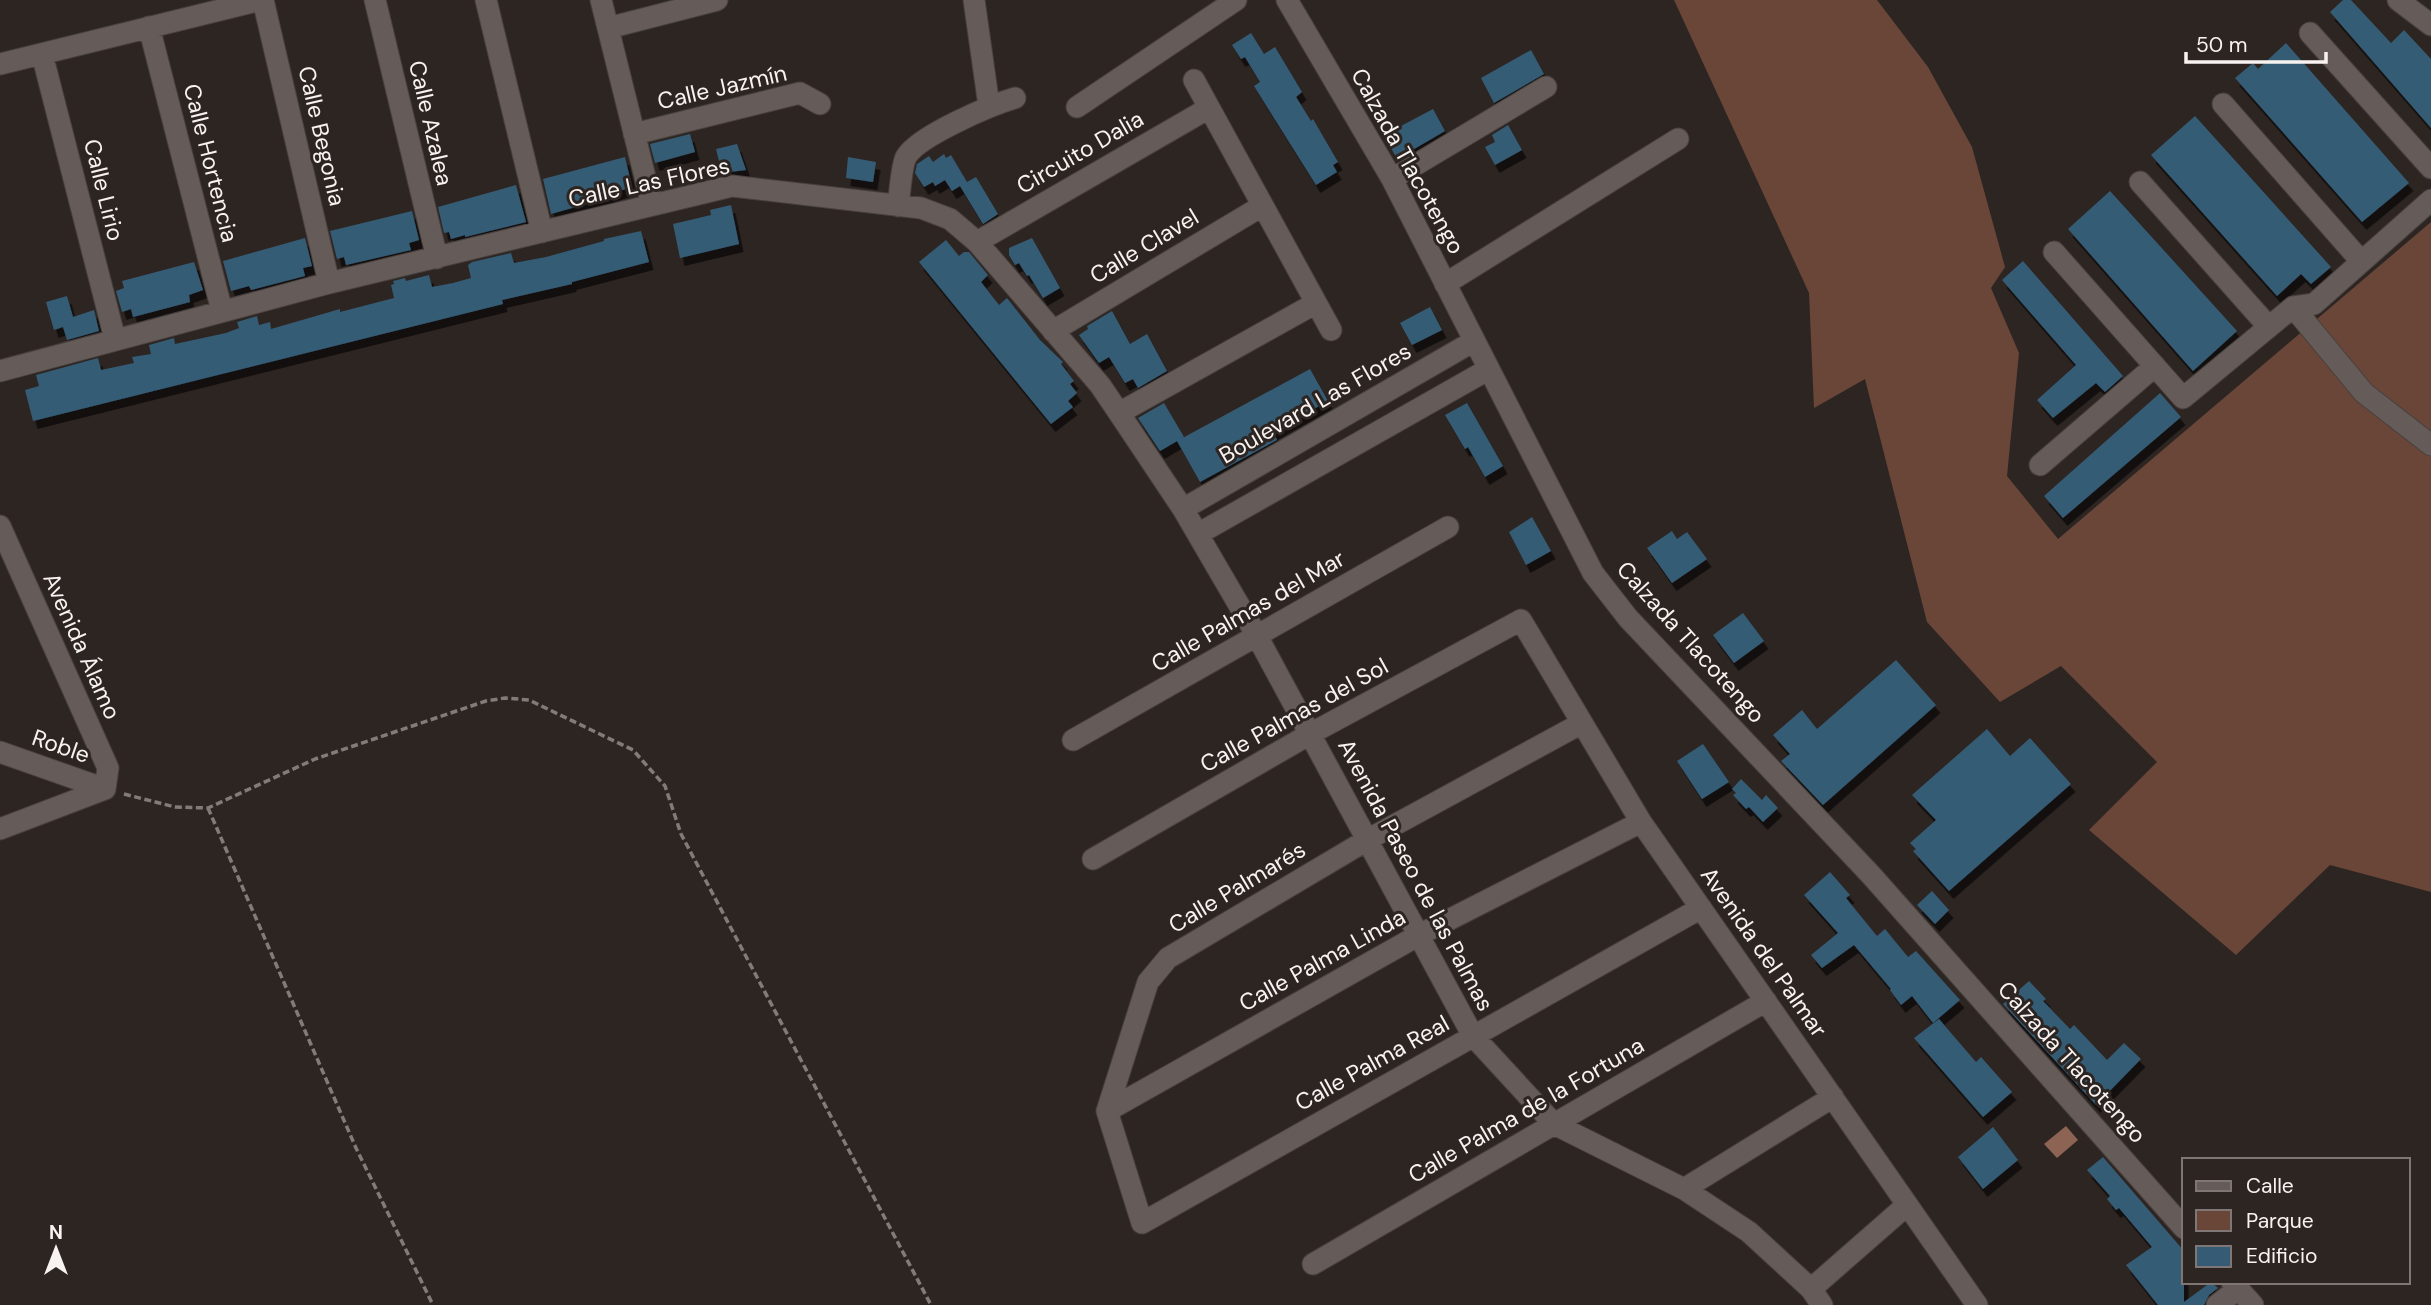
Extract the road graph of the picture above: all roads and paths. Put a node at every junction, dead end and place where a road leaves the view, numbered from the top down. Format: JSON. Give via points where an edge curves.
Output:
{"nodes":[{"id":1,"x":262,"y":0,"type":"edge"},
{"id":2,"x":375,"y":0,"type":"edge"},
{"id":3,"x":486,"y":0,"type":"edge"},
{"id":4,"x":601,"y":0,"type":"edge"},
{"id":5,"x":717,"y":0,"type":"edge"},
{"id":6,"x":974,"y":0,"type":"edge"},
{"id":7,"x":1236,"y":0,"type":"edge"},
{"id":8,"x":1287,"y":0,"type":"edge"},
{"id":9,"x":2398,"y":0,"type":"edge"},
{"id":10,"x":2431,"y":25,"type":"edge"},
{"id":11,"x":149,"y":27,"type":"junction"},
{"id":12,"x":608,"y":28,"type":"junction"},
{"id":13,"x":2310,"y":33,"type":"dead end"},
{"id":14,"x":42,"y":54,"type":"junction"},
{"id":15,"x":0,"y":64,"type":"edge"},
{"id":16,"x":1194,"y":80,"type":"dead end"},
{"id":17,"x":1546,"y":88,"type":"dead end"},
{"id":18,"x":1015,"y":98,"type":"dead end"},
{"id":19,"x":820,"y":104,"type":"dead end"},
{"id":20,"x":2223,"y":104,"type":"dead end"},
{"id":21,"x":989,"y":106,"type":"junction"},
{"id":22,"x":1077,"y":107,"type":"dead end"},
{"id":23,"x":1209,"y":108,"type":"junction"},
{"id":24,"x":634,"y":134,"type":"junction"},
{"id":25,"x":1678,"y":139,"type":"dead end"},
{"id":26,"x":2431,"y":168,"type":"edge"},
{"id":27,"x":1392,"y":179,"type":"junction"},
{"id":28,"x":2140,"y":182,"type":"dead end"},
{"id":29,"x":2431,"y":200,"type":"edge"},
{"id":30,"x":652,"y":205,"type":"junction"},
{"id":31,"x":898,"y":205,"type":"junction"},
{"id":32,"x":1262,"y":206,"type":"junction"},
{"id":33,"x":542,"y":232,"type":"junction"},
{"id":34,"x":977,"y":242,"type":"junction"},
{"id":35,"x":2054,"y":252,"type":"dead end"},
{"id":36,"x":436,"y":258,"type":"junction"},
{"id":37,"x":2361,"y":261,"type":"junction"},
{"id":38,"x":330,"y":283,"type":"junction"},
{"id":39,"x":1445,"y":284,"type":"junction"},
{"id":40,"x":1316,"y":303,"type":"junction"},
{"id":41,"x":2293,"y":307,"type":"junction"},
{"id":42,"x":222,"y":311,"type":"junction"},
{"id":43,"x":2268,"y":326,"type":"junction"},
{"id":44,"x":1331,"y":330,"type":"dead end"},
{"id":45,"x":1053,"y":331,"type":"junction"},
{"id":46,"x":115,"y":339,"type":"junction"},
{"id":47,"x":1474,"y":341,"type":"junction"},
{"id":48,"x":2155,"y":366,"type":"junction"},
{"id":49,"x":1489,"y":369,"type":"junction"},
{"id":50,"x":0,"y":371,"type":"edge"},
{"id":51,"x":1119,"y":413,"type":"junction"},
{"id":52,"x":2431,"y":445,"type":"edge"},
{"id":53,"x":2040,"y":466,"type":"dead end"},
{"id":54,"x":1183,"y":509,"type":"junction"},
{"id":55,"x":0,"y":526,"type":"edge"},
{"id":56,"x":1448,"y":527,"type":"dead end"},
{"id":57,"x":1198,"y":534,"type":"junction"},
{"id":58,"x":1521,"y":620,"type":"joint"},
{"id":59,"x":1257,"y":636,"type":"junction"},
{"id":60,"x":1582,"y":723,"type":"junction"},
{"id":61,"x":1310,"y":734,"type":"junction"},
{"id":62,"x":1073,"y":740,"type":"dead end"},
{"id":63,"x":0,"y":752,"type":"edge"},
{"id":64,"x":105,"y":789,"type":"junction"},
{"id":65,"x":208,"y":808,"type":"junction"},
{"id":66,"x":1641,"y":822,"type":"junction"},
{"id":67,"x":0,"y":829,"type":"edge"},
{"id":68,"x":1367,"y":840,"type":"junction"},
{"id":69,"x":1093,"y":859,"type":"dead end"},
{"id":70,"x":1701,"y":908,"type":"junction"},
{"id":71,"x":1419,"y":935,"type":"junction"},
{"id":72,"x":1766,"y":1001,"type":"junction"},
{"id":73,"x":1474,"y":1036,"type":"junction"},
{"id":74,"x":1833,"y":1097,"type":"junction"},
{"id":75,"x":1107,"y":1111,"type":"junction"},
{"id":76,"x":1554,"y":1124,"type":"junction"},
{"id":77,"x":1684,"y":1189,"type":"junction"},
{"id":78,"x":1907,"y":1205,"type":"junction"},
{"id":79,"x":2182,"y":1226,"type":"edge"},
{"id":80,"x":1313,"y":1264,"type":"dead end"},
{"id":81,"x":2235,"y":1286,"type":"edge"},
{"id":82,"x":1817,"y":1297,"type":"edge"},
{"id":83,"x":433,"y":1305,"type":"edge"},
{"id":84,"x":931,"y":1305,"type":"edge"},
{"id":85,"x":1977,"y":1305,"type":"edge"},
{"id":86,"x":2217,"y":1305,"type":"edge"},
{"id":87,"x":2253,"y":1305,"type":"edge"}],
"edges":[{"from":1,"to":11,"type":"street"},
{"from":1,"to":38,"type":"street","name":"Calle Begonia"},
{"from":2,"to":36,"type":"street","name":"Calle Azalea"},
{"from":3,"to":33,"type":"street"},
{"from":4,"to":12,"type":"street"},
{"from":5,"to":12,"type":"street"},
{"from":6,"to":21,"type":"street"},
{"from":7,"to":22,"type":"street"},
{"from":8,"to":27,"type":"street","name":"Calzada Tlacotengo"},
{"from":9,"to":10,"type":"street"},
{"from":11,"to":14,"type":"street"},
{"from":11,"to":42,"type":"street","name":"Calle Hortencia"},
{"from":12,"to":24,"type":"street"},
{"from":13,"to":26,"type":"street"},
{"from":14,"to":15,"type":"street"},
{"from":14,"to":46,"type":"street","name":"Calle Lirio"},
{"from":16,"to":23,"type":"street"},
{"from":17,"to":27,"type":"street"},
{"from":18,"to":21,"type":"street"},
{"from":19,"to":24,"type":"street","name":"Calle Jazmín","via":[[800,93]]},
{"from":20,"to":37,"type":"street"},
{"from":21,"to":31,"type":"street","via":[[923,141],[906,158]]},
{"from":23,"to":32,"type":"street"},
{"from":23,"to":34,"type":"street","name":"Circuito Dalia"},
{"from":24,"to":30,"type":"street"},
{"from":25,"to":39,"type":"street"},
{"from":27,"to":39,"type":"street","name":"Calzada Tlacotengo"},
{"from":28,"to":43,"type":"street"},
{"from":29,"to":37,"type":"street"},
{"from":30,"to":31,"type":"street","name":"Calle Las Flores","via":[[732,186]]},
{"from":30,"to":33,"type":"street","name":"Calle Las Flores"},
{"from":31,"to":34,"type":"street","name":"Calle Las Flores","via":[[950,219]]},
{"from":32,"to":40,"type":"street"},
{"from":32,"to":45,"type":"street","name":"Calle Clavel"},
{"from":33,"to":36,"type":"street","name":"Calle Las Flores"},
{"from":34,"to":45,"type":"street","name":"Calle Las Flores"},
{"from":35,"to":48,"type":"street"},
{"from":36,"to":38,"type":"street","name":"Calle Las Flores"},
{"from":37,"to":41,"type":"street","via":[[2314,304]]},
{"from":38,"to":42,"type":"street","name":"Calle Las Flores"},
{"from":39,"to":47,"type":"street","name":"Calzada Tlacotengo"},
{"from":40,"to":44,"type":"street"},
{"from":40,"to":51,"type":"street"},
{"from":41,"to":43,"type":"street"},
{"from":41,"to":52,"type":"street","via":[[2364,393]]},
{"from":42,"to":46,"type":"street","name":"Calle Las Flores"},
{"from":43,"to":48,"type":"street","via":[[2183,397]]},
{"from":45,"to":51,"type":"street","name":"Calle Las Flores"},
{"from":46,"to":50,"type":"street","name":"Calle Las Flores"},
{"from":47,"to":49,"type":"street","name":"Calzada Tlacotengo"},
{"from":47,"to":54,"type":"street","name":"Boulevard Las Flores"},
{"from":48,"to":53,"type":"street"},
{"from":49,"to":57,"type":"street"},
{"from":49,"to":79,"type":"street","name":"Calzada Tlacotengo","via":[[1593,573],[1628,618],[1888,893]]},
{"from":51,"to":54,"type":"street","name":"Calle Las Flores"},
{"from":54,"to":57,"type":"street","name":"Avenida Paseo de las Palmas"},
{"from":55,"to":64,"type":"street","name":"Avenida Álamo","via":[[108,768]]},
{"from":56,"to":59,"type":"street","name":"Calle Palmas del Mar"},
{"from":57,"to":59,"type":"street","name":"Avenida Paseo de las Palmas"},
{"from":58,"to":60,"type":"street","name":"Avenida del Palmar"},
{"from":58,"to":61,"type":"street","name":"Calle Palmas del Sol"},
{"from":59,"to":61,"type":"street","name":"Avenida Paseo de las Palmas"},
{"from":59,"to":62,"type":"street","name":"Calle Palmas del Mar"},
{"from":60,"to":66,"type":"street","name":"Avenida del Palmar"},
{"from":60,"to":68,"type":"street","name":"Calle Palmarés"},
{"from":61,"to":68,"type":"street","name":"Avenida Paseo de las Palmas"},
{"from":61,"to":69,"type":"street","name":"Calle Palmas del Sol"},
{"from":63,"to":64,"type":"street","name":"Roble"},
{"from":64,"to":65,"type":"path","via":[[175,807]]},
{"from":64,"to":67,"type":"street"},
{"from":65,"to":83,"type":"path","via":[[356,1148]]},
{"from":65,"to":84,"type":"path","via":[[315,759],[505,698],[529,700],[633,750],[666,786],[681,834]]},
{"from":66,"to":70,"type":"street","name":"Avenida del Palmar"},
{"from":66,"to":71,"type":"street","name":"Calle Palma Linda"},
{"from":68,"to":71,"type":"street","name":"Avenida Paseo de las Palmas"},
{"from":68,"to":75,"type":"street","name":"Calle Palmarés","via":[[1168,958],[1148,982]]},
{"from":70,"to":72,"type":"street","name":"Avenida del Palmar"},
{"from":70,"to":73,"type":"street","name":"Calle Palma Real"},
{"from":71,"to":73,"type":"street","name":"Avenida Paseo de las Palmas"},
{"from":71,"to":75,"type":"street","name":"Calle Palma Linda"},
{"from":72,"to":74,"type":"street","name":"Avenida del Palmar"},
{"from":72,"to":76,"type":"street","name":"Calle Palma de la Fortuna"},
{"from":73,"to":75,"type":"street","name":"Calle Palma Real","via":[[1142,1223]]},
{"from":73,"to":76,"type":"street","name":"Avenida Paseo de las Palmas"},
{"from":74,"to":77,"type":"street"},
{"from":74,"to":78,"type":"street","name":"Avenida del Palmar"},
{"from":76,"to":77,"type":"street","name":"Avenida Paseo de las Palmas"},
{"from":76,"to":80,"type":"street","name":"Calle Palma de la Fortuna"},
{"from":77,"to":82,"type":"street","name":"Avenida Paseo de las Palmas","via":[[1749,1232]]},
{"from":78,"to":82,"type":"street"},
{"from":78,"to":85,"type":"street","name":"Avenida del Palmar"},
{"from":81,"to":86,"type":"street"},
{"from":81,"to":87,"type":"street"}]}
